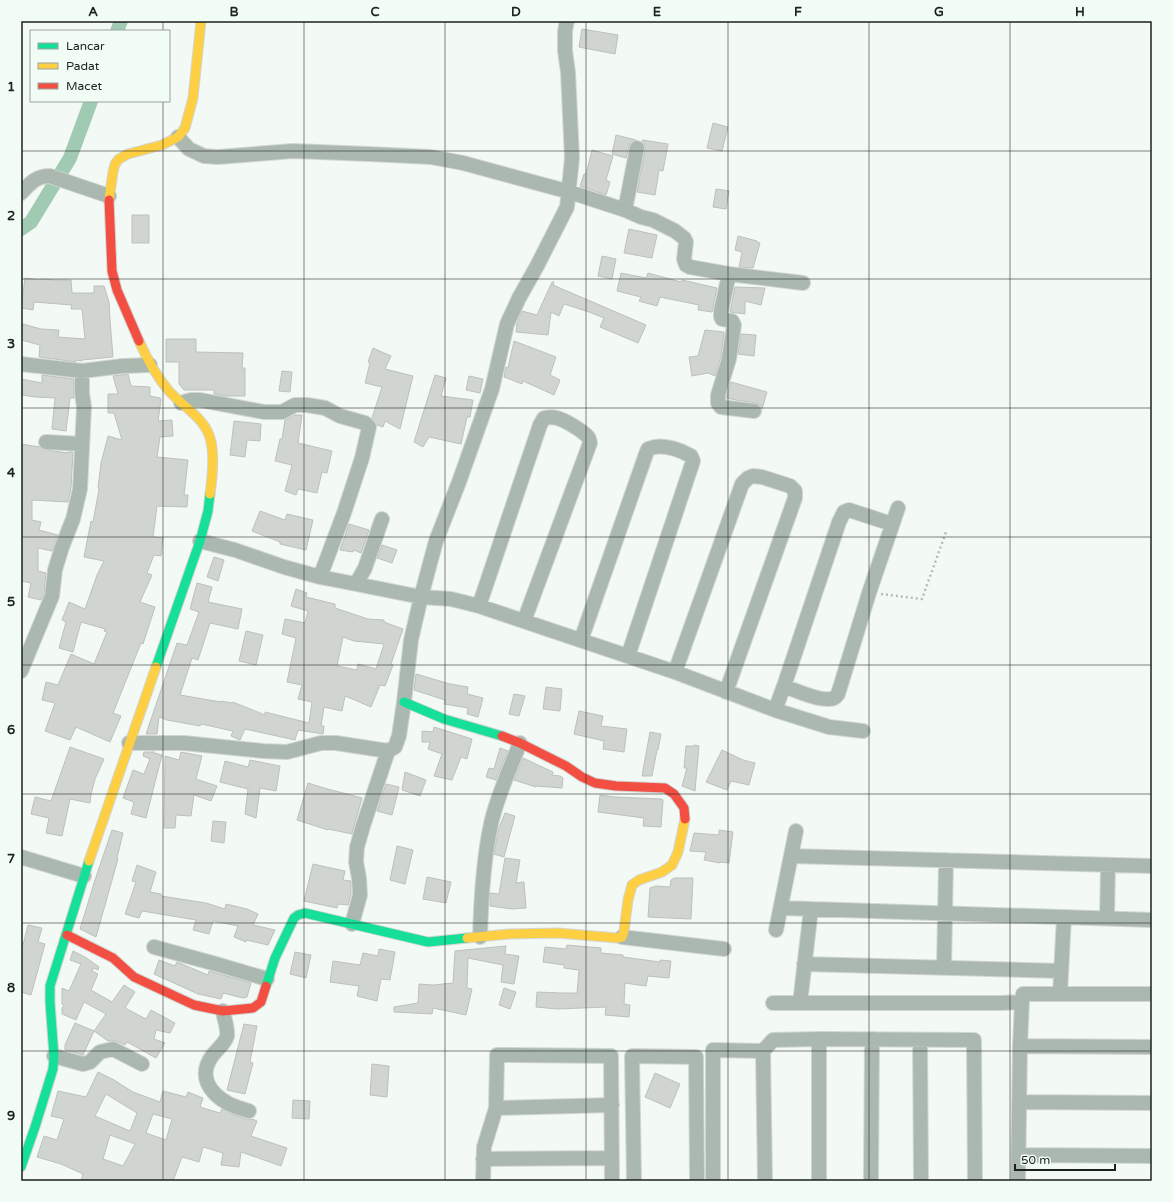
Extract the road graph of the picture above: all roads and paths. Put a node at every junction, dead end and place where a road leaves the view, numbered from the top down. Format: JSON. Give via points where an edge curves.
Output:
{"nodes":[{"id":1,"x":201,"y":21,"type":"edge"},
{"id":2,"x":567,"y":21,"type":"edge"},
{"id":3,"x":178,"y":137,"type":"junction"},
{"id":4,"x":637,"y":148,"type":"dead end"},
{"id":5,"x":570,"y":192,"type":"junction"},
{"id":6,"x":21,"y":193,"type":"edge"},
{"id":7,"x":109,"y":196,"type":"junction"},
{"id":8,"x":625,"y":210,"type":"junction"},
{"id":9,"x":729,"y":274,"type":"junction"},
{"id":10,"x":803,"y":283,"type":"dead end"},
{"id":11,"x":21,"y":364,"type":"edge"},
{"id":12,"x":150,"y":365,"type":"junction"},
{"id":13,"x":82,"y":371,"type":"junction"},
{"id":14,"x":181,"y":403,"type":"junction"},
{"id":15,"x":754,"y":411,"type":"dead end"},
{"id":16,"x":46,"y":442,"type":"dead end"},
{"id":17,"x":82,"y":444,"type":"junction"},
{"id":18,"x":898,"y":508,"type":"dead end"},
{"id":19,"x":382,"y":519,"type":"dead end"},
{"id":20,"x":892,"y":524,"type":"junction"},
{"id":21,"x":946,"y":532,"type":"dead end"},
{"id":22,"x":200,"y":542,"type":"junction"},
{"id":23,"x":320,"y":577,"type":"junction"},
{"id":24,"x":356,"y":584,"type":"junction"},
{"id":25,"x":869,"y":593,"type":"junction"},
{"id":26,"x":421,"y":597,"type":"junction"},
{"id":27,"x":479,"y":606,"type":"junction"},
{"id":28,"x":524,"y":621,"type":"junction"},
{"id":29,"x":581,"y":640,"type":"junction"},
{"id":30,"x":628,"y":656,"type":"junction"},
{"id":31,"x":21,"y":671,"type":"edge"},
{"id":32,"x":675,"y":672,"type":"junction"},
{"id":33,"x":784,"y":686,"type":"junction"},
{"id":34,"x":726,"y":692,"type":"junction"},
{"id":35,"x":404,"y":702,"type":"junction"},
{"id":36,"x":775,"y":710,"type":"junction"},
{"id":37,"x":863,"y":730,"type":"dead end"},
{"id":38,"x":129,"y":743,"type":"junction"},
{"id":39,"x":520,"y":743,"type":"junction"},
{"id":40,"x":388,"y":751,"type":"junction"},
{"id":41,"x":796,"y":831,"type":"dead end"},
{"id":42,"x":791,"y":856,"type":"junction"},
{"id":43,"x":21,"y":857,"type":"edge"},
{"id":44,"x":946,"y":860,"type":"junction"},
{"id":45,"x":1108,"y":865,"type":"junction"},
{"id":46,"x":1152,"y":866,"type":"edge"},
{"id":47,"x":84,"y":876,"type":"junction"},
{"id":48,"x":781,"y":908,"type":"junction"},
{"id":49,"x":811,"y":909,"type":"junction"},
{"id":50,"x":945,"y":913,"type":"junction"},
{"id":51,"x":1064,"y":917,"type":"junction"},
{"id":52,"x":1106,"y":918,"type":"junction"},
{"id":53,"x":1152,"y":920,"type":"edge"},
{"id":54,"x":352,"y":924,"type":"junction"},
{"id":55,"x":776,"y":930,"type":"dead end"},
{"id":56,"x":67,"y":935,"type":"junction"},
{"id":57,"x":622,"y":936,"type":"junction"},
{"id":58,"x":480,"y":937,"type":"junction"},
{"id":59,"x":154,"y":947,"type":"dead end"},
{"id":60,"x":724,"y":949,"type":"dead end"},
{"id":61,"x":804,"y":964,"type":"junction"},
{"id":62,"x":944,"y":968,"type":"junction"},
{"id":63,"x":1061,"y":971,"type":"junction"},
{"id":64,"x":267,"y":979,"type":"junction"},
{"id":65,"x":1060,"y":994,"type":"junction"},
{"id":66,"x":1152,"y":994,"type":"edge"},
{"id":67,"x":1022,"y":1002,"type":"junction"},
{"id":68,"x":773,"y":1004,"type":"dead end"},
{"id":69,"x":800,"y":1004,"type":"junction"},
{"id":70,"x":223,"y":1011,"type":"junction"},
{"id":71,"x":819,"y":1039,"type":"junction"},
{"id":72,"x":872,"y":1039,"type":"junction"},
{"id":73,"x":920,"y":1040,"type":"junction"},
{"id":74,"x":1020,"y":1046,"type":"junction"},
{"id":75,"x":1152,"y":1047,"type":"edge"},
{"id":76,"x":762,"y":1051,"type":"junction"},
{"id":77,"x":54,"y":1056,"type":"junction"},
{"id":78,"x":142,"y":1064,"type":"dead end"},
{"id":79,"x":1019,"y":1102,"type":"junction"},
{"id":80,"x":1152,"y":1103,"type":"edge"},
{"id":81,"x":612,"y":1105,"type":"junction"},
{"id":82,"x":496,"y":1108,"type":"junction"},
{"id":83,"x":249,"y":1111,"type":"dead end"},
{"id":84,"x":1019,"y":1155,"type":"junction"},
{"id":85,"x":1152,"y":1156,"type":"edge"},
{"id":86,"x":612,"y":1158,"type":"junction"},
{"id":87,"x":484,"y":1159,"type":"junction"},
{"id":88,"x":21,"y":1168,"type":"edge"},
{"id":89,"x":483,"y":1181,"type":"edge"},
{"id":90,"x":612,"y":1181,"type":"edge"},
{"id":91,"x":634,"y":1181,"type":"edge"},
{"id":92,"x":696,"y":1181,"type":"edge"},
{"id":93,"x":713,"y":1181,"type":"edge"},
{"id":94,"x":765,"y":1181,"type":"edge"},
{"id":95,"x":820,"y":1181,"type":"edge"},
{"id":96,"x":871,"y":1181,"type":"edge"},
{"id":97,"x":921,"y":1181,"type":"edge"},
{"id":98,"x":975,"y":1181,"type":"edge"},
{"id":99,"x":1018,"y":1181,"type":"edge"}],
"edges":[{"from":1,"to":3,"type":"main road","via":[[193,98],[185,128]]},
{"from":2,"to":5,"type":"street","via":[[565,51],[572,158]]},
{"from":3,"to":5,"type":"street","via":[[189,149],[204,156],[293,151],[432,157]]},
{"from":3,"to":7,"type":"main road","via":[[119,159],[115,164]]},
{"from":4,"to":8,"type":"street"},
{"from":5,"to":8,"type":"street"},
{"from":5,"to":26,"type":"street","via":[[567,206],[508,324],[492,389],[436,542]]},
{"from":6,"to":7,"type":"street","via":[[35,179],[41,177],[56,178]]},
{"from":7,"to":12,"type":"main road","via":[[112,271],[117,290]]},
{"from":8,"to":9,"type":"street","via":[[653,220],[684,238],[686,265]]},
{"from":9,"to":10,"type":"street"},
{"from":9,"to":15,"type":"street","via":[[721,317],[732,321],[734,325],[718,403],[721,407]]},
{"from":11,"to":13,"type":"street"},
{"from":12,"to":13,"type":"street"},
{"from":12,"to":14,"type":"main road"},
{"from":13,"to":17,"type":"street"},
{"from":14,"to":22,"type":"main road","via":[[200,420],[208,434],[212,450],[212,487]]},
{"from":14,"to":23,"type":"street","via":[[200,400],[264,412],[282,412],[295,406],[325,408],[340,416],[365,423],[369,427],[360,465]]},
{"from":16,"to":17,"type":"street"},
{"from":17,"to":31,"type":"street","via":[[80,489],[73,519],[55,570],[52,596]]},
{"from":18,"to":20,"type":"street"},
{"from":19,"to":24,"type":"street","via":[[365,568]]},
{"from":20,"to":25,"type":"street"},
{"from":20,"to":33,"type":"street","via":[[849,510],[844,512]]},
{"from":21,"to":25,"type":"path","via":[[922,599]]},
{"from":22,"to":23,"type":"street","via":[[236,550]]},
{"from":22,"to":38,"type":"main road"},
{"from":23,"to":24,"type":"street"},
{"from":24,"to":26,"type":"street"},
{"from":25,"to":33,"type":"street","via":[[841,687],[835,698],[808,696]]},
{"from":26,"to":27,"type":"street","via":[[451,599]]},
{"from":26,"to":35,"type":"street","via":[[411,640]]},
{"from":27,"to":28,"type":"street"},
{"from":27,"to":28,"type":"street","via":[[540,425],[544,418],[564,420],[581,431],[590,443]]},
{"from":28,"to":29,"type":"street"},
{"from":29,"to":30,"type":"street"},
{"from":29,"to":30,"type":"street","via":[[648,449],[669,447],[691,456],[693,461]]},
{"from":30,"to":32,"type":"street"},
{"from":32,"to":34,"type":"street"},
{"from":32,"to":34,"type":"street","via":[[742,484],[753,476],[790,486],[795,491],[795,498]]},
{"from":33,"to":36,"type":"street"},
{"from":34,"to":36,"type":"street"},
{"from":35,"to":39,"type":"main road","via":[[444,719]]},
{"from":35,"to":40,"type":"street","via":[[399,736],[395,747]]},
{"from":36,"to":37,"type":"street","via":[[829,727]]},
{"from":38,"to":40,"type":"street","via":[[184,743],[287,752],[321,743],[336,743]]},
{"from":38,"to":47,"type":"main road"},
{"from":39,"to":57,"type":"main road","via":[[595,783],[665,788],[674,794],[684,808],[685,820],[678,852],[672,865],[662,872],[639,880],[632,886]]},
{"from":39,"to":58,"type":"street","via":[[491,823],[483,877]]},
{"from":40,"to":54,"type":"street","via":[[357,847],[360,895]]},
{"from":41,"to":42,"type":"street"},
{"from":42,"to":44,"type":"street"},
{"from":42,"to":48,"type":"street"},
{"from":43,"to":47,"type":"street"},
{"from":44,"to":45,"type":"street"},
{"from":44,"to":50,"type":"street"},
{"from":45,"to":46,"type":"street"},
{"from":45,"to":52,"type":"street"},
{"from":47,"to":56,"type":"main road"},
{"from":48,"to":49,"type":"street"},
{"from":48,"to":55,"type":"street"},
{"from":49,"to":50,"type":"street"},
{"from":49,"to":61,"type":"street"},
{"from":50,"to":51,"type":"street"},
{"from":50,"to":62,"type":"street"},
{"from":51,"to":52,"type":"street"},
{"from":51,"to":63,"type":"street"},
{"from":52,"to":53,"type":"street"},
{"from":54,"to":58,"type":"main road","via":[[428,942]]},
{"from":54,"to":64,"type":"main road","via":[[305,913],[298,915],[294,918]]},
{"from":56,"to":70,"type":"main road","via":[[113,958],[140,980],[194,1005]]},
{"from":56,"to":77,"type":"main road","via":[[50,986]]},
{"from":57,"to":58,"type":"main road","via":[[617,938],[558,933]]},
{"from":57,"to":60,"type":"street"},
{"from":59,"to":64,"type":"street"},
{"from":61,"to":62,"type":"street"},
{"from":61,"to":69,"type":"street"},
{"from":62,"to":63,"type":"street"},
{"from":63,"to":65,"type":"street"},
{"from":64,"to":70,"type":"main road","via":[[261,1002],[253,1008]]},
{"from":65,"to":66,"type":"street"},
{"from":65,"to":67,"type":"street","via":[[1023,994]]},
{"from":67,"to":69,"type":"street"},
{"from":67,"to":74,"type":"street"},
{"from":68,"to":69,"type":"street"},
{"from":70,"to":83,"type":"street","via":[[227,1036],[208,1064],[206,1082],[223,1100]]},
{"from":71,"to":72,"type":"street"},
{"from":71,"to":76,"type":"street","via":[[773,1040]]},
{"from":71,"to":95,"type":"street"},
{"from":72,"to":73,"type":"street"},
{"from":72,"to":96,"type":"street"},
{"from":73,"to":97,"type":"street"},
{"from":73,"to":98,"type":"street","via":[[974,1040]]},
{"from":74,"to":75,"type":"street"},
{"from":74,"to":79,"type":"street"},
{"from":76,"to":93,"type":"street","via":[[713,1050]]},
{"from":76,"to":94,"type":"street"},
{"from":77,"to":78,"type":"street","via":[[84,1064],[100,1052],[113,1049]]},
{"from":77,"to":88,"type":"main road","via":[[53,1070]]},
{"from":79,"to":80,"type":"street"},
{"from":79,"to":84,"type":"street"},
{"from":81,"to":82,"type":"street"},
{"from":81,"to":82,"type":"street","via":[[611,1056],[497,1055]]},
{"from":81,"to":86,"type":"street"},
{"from":82,"to":87,"type":"street","via":[[484,1147]]},
{"from":84,"to":85,"type":"street"},
{"from":84,"to":99,"type":"street"},
{"from":86,"to":87,"type":"street"},
{"from":86,"to":90,"type":"street"},
{"from":87,"to":89,"type":"street"},
{"from":91,"to":92,"type":"street","via":[[632,1056],[696,1057]]}]}
